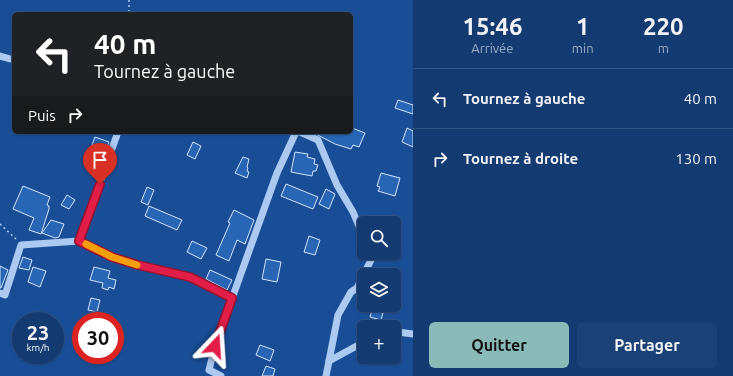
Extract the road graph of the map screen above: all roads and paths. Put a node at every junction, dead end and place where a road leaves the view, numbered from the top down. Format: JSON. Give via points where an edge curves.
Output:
{"nodes":[{"id":1,"x":129,"y":0,"type":"edge"},
{"id":2,"x":129,"y":12,"type":"edge"},
{"id":3,"x":0,"y":56,"type":"edge"},
{"id":4,"x":12,"y":59,"type":"edge"},
{"id":5,"x":117,"y":134,"type":"edge"},
{"id":6,"x":295,"y":134,"type":"edge"},
{"id":7,"x":304,"y":134,"type":"edge"},
{"id":8,"x":357,"y":221,"type":"edge"},
{"id":9,"x":0,"y":224,"type":"edge"},
{"id":10,"x":79,"y":241,"type":"junction"},
{"id":11,"x":21,"y":245,"type":"junction"},
{"id":12,"x":371,"y":260,"type":"edge"},
{"id":13,"x":0,"y":293,"type":"edge"},
{"id":14,"x":232,"y":298,"type":"junction"},
{"id":15,"x":401,"y":332,"type":"edge"},
{"id":16,"x":413,"y":334,"type":"edge"},
{"id":17,"x":357,"y":346,"type":"edge"},
{"id":18,"x":329,"y":361,"type":"junction"},
{"id":19,"x":221,"y":376,"type":"edge"},
{"id":20,"x":326,"y":376,"type":"edge"}],
"edges":[{"from":1,"to":2,"type":"path"},
{"from":3,"to":4,"type":"street"},
{"from":5,"to":10,"type":"street"},
{"from":6,"to":14,"type":"street","via":[[277,173]]},
{"from":7,"to":8,"type":"street","via":[[318,140],[337,185]]},
{"from":9,"to":11,"type":"path"},
{"from":10,"to":11,"type":"street"},
{"from":10,"to":14,"type":"street","via":[[112,257],[190,277]]},
{"from":11,"to":13,"type":"street","via":[[5,295]]},
{"from":12,"to":18,"type":"street","via":[[357,288],[351,292],[338,314]]},
{"from":14,"to":19,"type":"street","via":[[209,370]]},
{"from":15,"to":16,"type":"street"},
{"from":17,"to":18,"type":"street"},
{"from":18,"to":20,"type":"street"}]}
